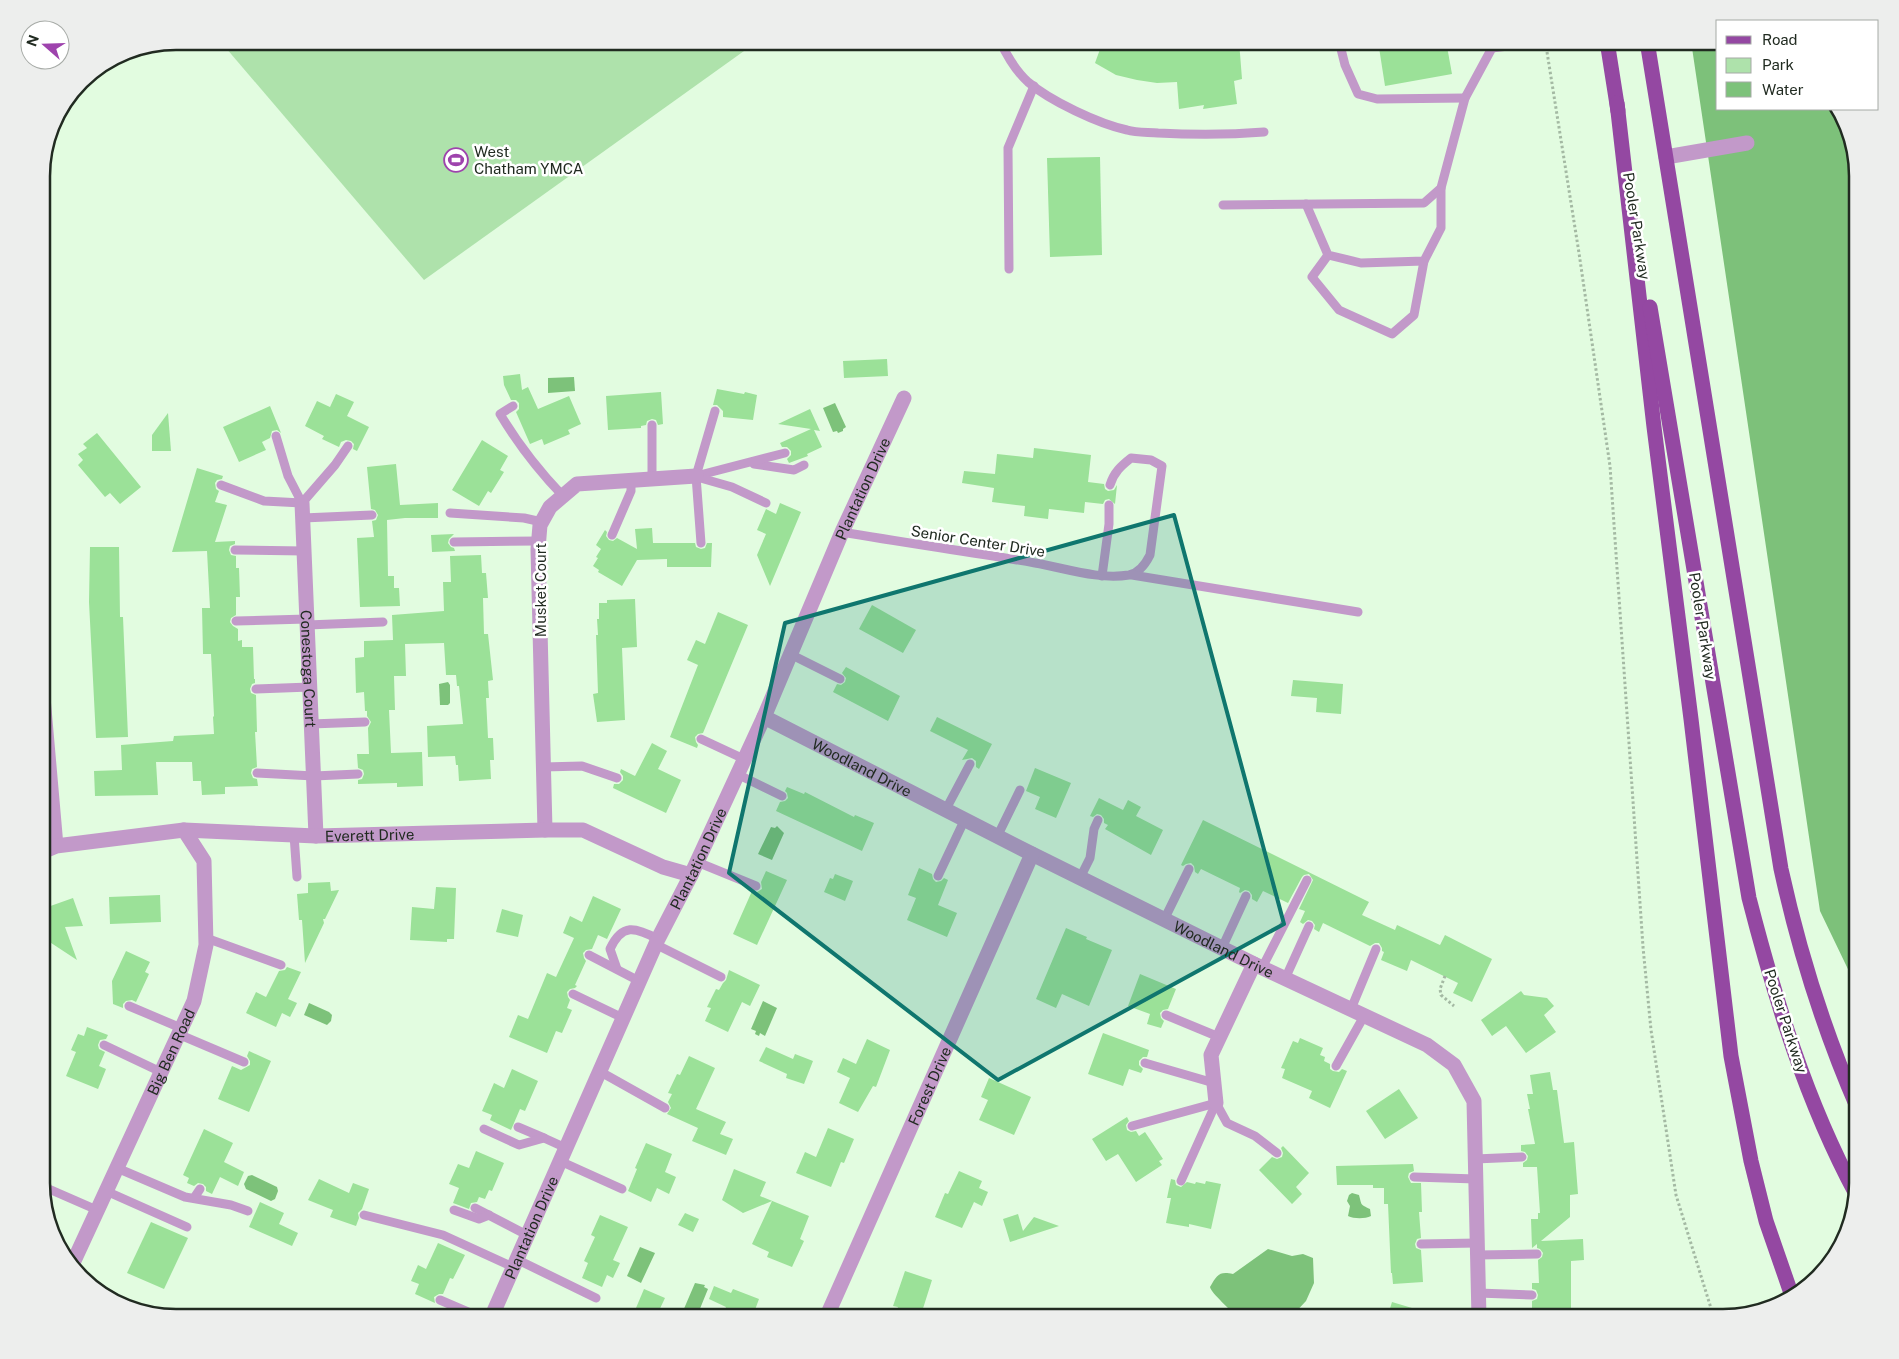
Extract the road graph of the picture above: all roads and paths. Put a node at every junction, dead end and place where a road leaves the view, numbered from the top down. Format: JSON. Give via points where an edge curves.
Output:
{"nodes":[{"id":1,"x":1004,"y":50,"type":"edge"},
{"id":2,"x":1341,"y":50,"type":"edge"},
{"id":3,"x":1491,"y":50,"type":"edge"},
{"id":4,"x":1608,"y":50,"type":"edge"},
{"id":5,"x":1648,"y":50,"type":"edge"},
{"id":6,"x":1547,"y":55,"type":"dead end"},
{"id":7,"x":1034,"y":86,"type":"junction"},
{"id":8,"x":1466,"y":98,"type":"junction"},
{"id":9,"x":1617,"y":103,"type":"junction"},
{"id":10,"x":1264,"y":132,"type":"dead end"},
{"id":11,"x":1747,"y":143,"type":"dead end"},
{"id":12,"x":1666,"y":157,"type":"junction"},
{"id":13,"x":1441,"y":188,"type":"junction"},
{"id":14,"x":1306,"y":204,"type":"junction"},
{"id":15,"x":1224,"y":206,"type":"dead end"},
{"id":16,"x":1328,"y":255,"type":"junction"},
{"id":17,"x":1424,"y":260,"type":"junction"},
{"id":18,"x":1009,"y":269,"type":"dead end"},
{"id":19,"x":904,"y":398,"type":"dead end"},
{"id":20,"x":513,"y":406,"type":"dead end"},
{"id":21,"x":715,"y":412,"type":"dead end"},
{"id":22,"x":652,"y":425,"type":"dead end"},
{"id":23,"x":276,"y":436,"type":"dead end"},
{"id":24,"x":348,"y":446,"type":"dead end"},
{"id":25,"x":784,"y":453,"type":"dead end"},
{"id":26,"x":749,"y":463,"type":"junction"},
{"id":27,"x":804,"y":465,"type":"dead end"},
{"id":28,"x":696,"y":476,"type":"junction"},
{"id":29,"x":652,"y":480,"type":"junction"},
{"id":30,"x":631,"y":481,"type":"junction"},
{"id":31,"x":221,"y":484,"type":"dead end"},
{"id":32,"x":1110,"y":485,"type":"dead end"},
{"id":33,"x":563,"y":496,"type":"junction"},
{"id":34,"x":766,"y":503,"type":"dead end"},
{"id":35,"x":1110,"y":505,"type":"dead end"},
{"id":36,"x":302,"y":510,"type":"junction"},
{"id":37,"x":450,"y":513,"type":"dead end"},
{"id":38,"x":372,"y":515,"type":"dead end"},
{"id":39,"x":542,"y":522,"type":"junction"},
{"id":40,"x":842,"y":532,"type":"junction"},
{"id":41,"x":612,"y":535,"type":"dead end"},
{"id":42,"x":538,"y":541,"type":"junction"},
{"id":43,"x":454,"y":542,"type":"dead end"},
{"id":44,"x":701,"y":544,"type":"dead end"},
{"id":45,"x":235,"y":550,"type":"dead end"},
{"id":46,"x":304,"y":551,"type":"junction"},
{"id":47,"x":1132,"y":575,"type":"junction"},
{"id":48,"x":1106,"y":576,"type":"junction"},
{"id":49,"x":1358,"y":612,"type":"dead end"},
{"id":50,"x":236,"y":621,"type":"dead end"},
{"id":51,"x":307,"y":622,"type":"junction"},
{"id":52,"x":383,"y":622,"type":"dead end"},
{"id":53,"x":790,"y":654,"type":"junction"},
{"id":54,"x":840,"y":679,"type":"dead end"},
{"id":55,"x":310,"y":687,"type":"junction"},
{"id":56,"x":256,"y":688,"type":"dead end"},
{"id":57,"x":764,"y":717,"type":"junction"},
{"id":58,"x":365,"y":722,"type":"dead end"},
{"id":59,"x":311,"y":724,"type":"junction"},
{"id":60,"x":700,"y":739,"type":"dead end"},
{"id":61,"x":744,"y":759,"type":"junction"},
{"id":62,"x":970,"y":764,"type":"dead end"},
{"id":63,"x":543,"y":767,"type":"junction"},
{"id":64,"x":257,"y":773,"type":"dead end"},
{"id":65,"x":358,"y":774,"type":"dead end"},
{"id":66,"x":737,"y":774,"type":"junction"},
{"id":67,"x":314,"y":776,"type":"junction"},
{"id":68,"x":50,"y":777,"type":"edge"},
{"id":69,"x":617,"y":778,"type":"dead end"},
{"id":70,"x":1020,"y":790,"type":"dead end"},
{"id":71,"x":782,"y":796,"type":"dead end"},
{"id":72,"x":945,"y":811,"type":"junction"},
{"id":73,"x":964,"y":820,"type":"junction"},
{"id":74,"x":1098,"y":820,"type":"dead end"},
{"id":75,"x":184,"y":830,"type":"junction"},
{"id":76,"x":544,"y":830,"type":"junction"},
{"id":77,"x":294,"y":835,"type":"junction"},
{"id":78,"x":316,"y":836,"type":"junction"},
{"id":79,"x":997,"y":837,"type":"junction"},
{"id":80,"x":56,"y":846,"type":"junction"},
{"id":81,"x":50,"y":849,"type":"edge"},
{"id":82,"x":1032,"y":854,"type":"junction"},
{"id":83,"x":694,"y":869,"type":"junction"},
{"id":84,"x":1189,"y":869,"type":"dead end"},
{"id":85,"x":938,"y":876,"type":"dead end"},
{"id":86,"x":297,"y":877,"type":"dead end"},
{"id":87,"x":1080,"y":878,"type":"junction"},
{"id":88,"x":1307,"y":880,"type":"dead end"},
{"id":89,"x":756,"y":886,"type":"dead end"},
{"id":90,"x":1246,"y":896,"type":"dead end"},
{"id":91,"x":1164,"y":920,"type":"junction"},
{"id":92,"x":1309,"y":926,"type":"dead end"},
{"id":93,"x":206,"y":938,"type":"junction"},
{"id":94,"x":656,"y":942,"type":"junction"},
{"id":95,"x":1222,"y":948,"type":"junction"},
{"id":96,"x":1376,"y":949,"type":"dead end"},
{"id":97,"x":589,"y":955,"type":"dead end"},
{"id":98,"x":281,"y":965,"type":"dead end"},
{"id":99,"x":1258,"y":966,"type":"junction"},
{"id":100,"x":617,"y":969,"type":"junction"},
{"id":101,"x":1445,"y":976,"type":"dead end"},
{"id":102,"x":721,"y":977,"type":"dead end"},
{"id":103,"x":1285,"y":979,"type":"junction"},
{"id":104,"x":639,"y":980,"type":"junction"},
{"id":105,"x":573,"y":994,"type":"dead end"},
{"id":106,"x":129,"y":1006,"type":"dead end"},
{"id":107,"x":1454,"y":1006,"type":"dead end"},
{"id":108,"x":1358,"y":1013,"type":"junction"},
{"id":109,"x":1166,"y":1015,"type":"dead end"},
{"id":110,"x":623,"y":1018,"type":"junction"},
{"id":111,"x":180,"y":1031,"type":"junction"},
{"id":112,"x":1219,"y":1037,"type":"junction"},
{"id":113,"x":104,"y":1045,"type":"dead end"},
{"id":114,"x":244,"y":1062,"type":"dead end"},
{"id":115,"x":1144,"y":1063,"type":"dead end"},
{"id":116,"x":1336,"y":1066,"type":"dead end"},
{"id":117,"x":599,"y":1071,"type":"junction"},
{"id":118,"x":161,"y":1072,"type":"junction"},
{"id":119,"x":1214,"y":1083,"type":"junction"},
{"id":120,"x":1849,"y":1087,"type":"edge"},
{"id":121,"x":1216,"y":1103,"type":"junction"},
{"id":122,"x":665,"y":1108,"type":"dead end"},
{"id":123,"x":1132,"y":1126,"type":"dead end"},
{"id":124,"x":518,"y":1127,"type":"dead end"},
{"id":125,"x":484,"y":1129,"type":"dead end"},
{"id":126,"x":544,"y":1138,"type":"junction"},
{"id":127,"x":1277,"y":1153,"type":"dead end"},
{"id":128,"x":563,"y":1155,"type":"junction"},
{"id":129,"x":1522,"y":1157,"type":"dead end"},
{"id":130,"x":1475,"y":1159,"type":"junction"},
{"id":131,"x":117,"y":1168,"type":"junction"},
{"id":132,"x":1414,"y":1177,"type":"dead end"},
{"id":133,"x":1476,"y":1178,"type":"junction"},
{"id":134,"x":1849,"y":1180,"type":"edge"},
{"id":135,"x":1181,"y":1181,"type":"dead end"},
{"id":136,"x":50,"y":1189,"type":"edge"},
{"id":137,"x":200,"y":1189,"type":"dead end"},
{"id":138,"x":622,"y":1189,"type":"dead end"},
{"id":139,"x":106,"y":1191,"type":"junction"},
{"id":140,"x":194,"y":1198,"type":"junction"},
{"id":141,"x":475,"y":1208,"type":"dead end"},
{"id":142,"x":97,"y":1210,"type":"junction"},
{"id":143,"x":454,"y":1210,"type":"dead end"},
{"id":144,"x":248,"y":1211,"type":"dead end"},
{"id":145,"x":364,"y":1215,"type":"dead end"},
{"id":146,"x":489,"y":1215,"type":"junction"},
{"id":147,"x":187,"y":1227,"type":"dead end"},
{"id":148,"x":527,"y":1235,"type":"junction"},
{"id":149,"x":1421,"y":1244,"type":"dead end"},
{"id":150,"x":1477,"y":1249,"type":"junction"},
{"id":151,"x":1538,"y":1254,"type":"dead end"},
{"id":152,"x":75,"y":1258,"type":"edge"},
{"id":153,"x":515,"y":1263,"type":"junction"},
{"id":154,"x":1790,"y":1290,"type":"edge"},
{"id":155,"x":1478,"y":1293,"type":"junction"},
{"id":156,"x":1532,"y":1295,"type":"dead end"},
{"id":157,"x":596,"y":1298,"type":"dead end"},
{"id":158,"x":440,"y":1300,"type":"dead end"},
{"id":159,"x":461,"y":1309,"type":"edge"},
{"id":160,"x":495,"y":1309,"type":"edge"},
{"id":161,"x":830,"y":1309,"type":"edge"},
{"id":162,"x":1478,"y":1309,"type":"edge"},
{"id":163,"x":1711,"y":1309,"type":"edge"}],
"edges":[{"from":1,"to":7,"type":"lane","via":[[1027,82]]},
{"from":2,"to":8,"type":"lane","via":[[1358,94],[1377,99]]},
{"from":3,"to":8,"type":"lane"},
{"from":4,"to":9,"type":"main road","name":"Pooler Parkway"},
{"from":5,"to":12,"type":"main road"},
{"from":6,"to":163,"type":"path","via":[[1610,466],[1650,1030],[1676,1195]]},
{"from":7,"to":10,"type":"lane","via":[[1098,121],[1128,131],[1223,135]]},
{"from":7,"to":18,"type":"lane","via":[[1008,148]]},
{"from":8,"to":13,"type":"lane"},
{"from":9,"to":134,"type":"main road","name":"Pooler Parkway","via":[[1749,898],[1772,984],[1799,1064]]},
{"from":9,"to":154,"type":"main road","via":[[1731,1056],[1750,1161]]},
{"from":11,"to":12,"type":"street"},
{"from":12,"to":120,"type":"main road","via":[[1781,869],[1812,988]]},
{"from":13,"to":14,"type":"lane","via":[[1424,203]]},
{"from":13,"to":17,"type":"lane","via":[[1441,228]]},
{"from":14,"to":15,"type":"lane"},
{"from":14,"to":16,"type":"lane"},
{"from":16,"to":17,"type":"lane","via":[[1361,263]]},
{"from":16,"to":17,"type":"lane","via":[[1312,277],[1338,310],[1392,334],[1414,314]]},
{"from":19,"to":40,"type":"street","name":"Plantation Drive"},
{"from":20,"to":33,"type":"lane","via":[[500,414],[521,448]]},
{"from":21,"to":28,"type":"lane"},
{"from":22,"to":29,"type":"lane"},
{"from":23,"to":36,"type":"lane"},
{"from":24,"to":36,"type":"lane"},
{"from":25,"to":26,"type":"lane"},
{"from":26,"to":27,"type":"lane","via":[[794,470]]},
{"from":26,"to":28,"type":"lane"},
{"from":28,"to":29,"type":"street","name":"Musket Court"},
{"from":28,"to":34,"type":"lane","via":[[732,487]]},
{"from":28,"to":44,"type":"lane"},
{"from":29,"to":30,"type":"street","name":"Musket Court"},
{"from":30,"to":33,"type":"street","name":"Musket Court","via":[[577,484]]},
{"from":30,"to":41,"type":"lane","via":[[631,491]]},
{"from":31,"to":36,"type":"lane","via":[[264,501]]},
{"from":32,"to":47,"type":"lane","via":[[1112,477],[1132,458],[1151,460],[1162,466],[1150,555],[1144,566]]},
{"from":33,"to":39,"type":"street","name":"Musket Court","via":[[550,507]]},
{"from":35,"to":48,"type":"lane"},
{"from":36,"to":38,"type":"lane"},
{"from":36,"to":46,"type":"street","name":"Conestoga Court"},
{"from":37,"to":39,"type":"lane"},
{"from":39,"to":42,"type":"street","name":"Musket Court"},
{"from":40,"to":48,"type":"lane","name":"Senior Center Drive"},
{"from":40,"to":53,"type":"street","name":"Plantation Drive"},
{"from":42,"to":43,"type":"lane"},
{"from":42,"to":63,"type":"street","name":"Musket Court"},
{"from":45,"to":46,"type":"lane"},
{"from":46,"to":51,"type":"street","name":"Conestoga Court"},
{"from":47,"to":48,"type":"lane","name":"Senior Center Drive"},
{"from":47,"to":49,"type":"lane","name":"Senior Center Drive"},
{"from":50,"to":51,"type":"lane"},
{"from":51,"to":52,"type":"lane"},
{"from":51,"to":55,"type":"street","name":"Conestoga Court"},
{"from":53,"to":54,"type":"lane"},
{"from":53,"to":57,"type":"street","name":"Plantation Drive"},
{"from":55,"to":56,"type":"lane"},
{"from":55,"to":59,"type":"street","name":"Conestoga Court"},
{"from":57,"to":61,"type":"street","name":"Plantation Drive"},
{"from":57,"to":72,"type":"street","name":"Woodland Drive"},
{"from":58,"to":59,"type":"lane"},
{"from":59,"to":67,"type":"street","name":"Conestoga Court"},
{"from":60,"to":61,"type":"lane"},
{"from":61,"to":66,"type":"street","name":"Plantation Drive"},
{"from":62,"to":72,"type":"lane"},
{"from":63,"to":69,"type":"lane","via":[[582,766]]},
{"from":63,"to":76,"type":"street","name":"Musket Court"},
{"from":64,"to":67,"type":"lane"},
{"from":65,"to":67,"type":"lane"},
{"from":66,"to":71,"type":"lane"},
{"from":66,"to":83,"type":"street","name":"Plantation Drive"},
{"from":67,"to":78,"type":"street","name":"Conestoga Court"},
{"from":68,"to":80,"type":"street"},
{"from":70,"to":79,"type":"lane"},
{"from":72,"to":73,"type":"street","name":"Woodland Drive"},
{"from":73,"to":79,"type":"street","name":"Woodland Drive"},
{"from":73,"to":85,"type":"lane"},
{"from":74,"to":87,"type":"lane","via":[[1090,858]]},
{"from":75,"to":77,"type":"street","name":"Everett Drive"},
{"from":75,"to":80,"type":"street","name":"Everett Drive"},
{"from":75,"to":93,"type":"street","name":"Big Ben Road","via":[[204,861]]},
{"from":76,"to":78,"type":"street","name":"Everett Drive"},
{"from":76,"to":83,"type":"street","name":"Everett Drive","via":[[583,830],[663,868]]},
{"from":77,"to":78,"type":"street","name":"Everett Drive"},
{"from":77,"to":86,"type":"lane"},
{"from":79,"to":82,"type":"street","name":"Woodland Drive"},
{"from":80,"to":81,"type":"street","name":"Everett Drive"},
{"from":82,"to":87,"type":"street","name":"Woodland Drive"},
{"from":82,"to":161,"type":"street","name":"Forest Drive"},
{"from":83,"to":89,"type":"lane"},
{"from":83,"to":94,"type":"street","name":"Plantation Drive"},
{"from":84,"to":91,"type":"lane"},
{"from":87,"to":91,"type":"street","name":"Woodland Drive"},
{"from":88,"to":99,"type":"lane"},
{"from":90,"to":95,"type":"lane"},
{"from":91,"to":95,"type":"street","name":"Woodland Drive"},
{"from":92,"to":103,"type":"lane"},
{"from":93,"to":98,"type":"lane"},
{"from":93,"to":111,"type":"street","name":"Big Ben Road","via":[[194,1001]]},
{"from":94,"to":100,"type":"lane","via":[[645,932],[624,930],[616,936],[610,949]]},
{"from":94,"to":102,"type":"lane"},
{"from":94,"to":104,"type":"street","name":"Plantation Drive"},
{"from":95,"to":99,"type":"street","name":"Woodland Drive"},
{"from":96,"to":108,"type":"lane"},
{"from":97,"to":100,"type":"lane"},
{"from":99,"to":103,"type":"street","name":"Woodland Drive"},
{"from":99,"to":112,"type":"street"},
{"from":100,"to":104,"type":"lane"},
{"from":101,"to":107,"type":"path","via":[[1440,995]]},
{"from":103,"to":108,"type":"street","name":"Woodland Drive"},
{"from":104,"to":110,"type":"street","name":"Plantation Drive"},
{"from":105,"to":110,"type":"lane"},
{"from":106,"to":111,"type":"lane"},
{"from":108,"to":116,"type":"lane"},
{"from":108,"to":130,"type":"street","name":"Woodland Drive","via":[[1427,1045],[1454,1065],[1474,1101]]},
{"from":109,"to":112,"type":"lane"},
{"from":110,"to":117,"type":"street","name":"Plantation Drive"},
{"from":111,"to":114,"type":"lane"},
{"from":111,"to":118,"type":"street","name":"Big Ben Road"},
{"from":112,"to":119,"type":"street","via":[[1211,1054]]},
{"from":113,"to":118,"type":"lane"},
{"from":115,"to":119,"type":"lane"},
{"from":117,"to":122,"type":"lane"},
{"from":117,"to":128,"type":"street","name":"Plantation Drive"},
{"from":118,"to":131,"type":"street","name":"Big Ben Road"},
{"from":119,"to":121,"type":"street"},
{"from":121,"to":123,"type":"lane"},
{"from":121,"to":127,"type":"lane","via":[[1227,1123],[1255,1136]]},
{"from":121,"to":135,"type":"lane"},
{"from":124,"to":126,"type":"lane"},
{"from":125,"to":126,"type":"lane","via":[[520,1145]]},
{"from":126,"to":128,"type":"lane"},
{"from":128,"to":138,"type":"lane"},
{"from":128,"to":148,"type":"street","name":"Plantation Drive"},
{"from":129,"to":130,"type":"lane"},
{"from":130,"to":133,"type":"street","name":"Woodland Drive"},
{"from":131,"to":139,"type":"street","name":"Big Ben Road"},
{"from":131,"to":140,"type":"lane"},
{"from":132,"to":133,"type":"lane"},
{"from":133,"to":150,"type":"street","name":"Woodland Drive"},
{"from":136,"to":142,"type":"lane"},
{"from":137,"to":140,"type":"lane"},
{"from":139,"to":142,"type":"street","name":"Big Ben Road"},
{"from":139,"to":147,"type":"lane"},
{"from":140,"to":144,"type":"lane"},
{"from":141,"to":146,"type":"lane"},
{"from":142,"to":152,"type":"street","name":"Big Ben Road"},
{"from":143,"to":146,"type":"lane","via":[[479,1219]]},
{"from":145,"to":153,"type":"lane","via":[[443,1234]]},
{"from":146,"to":148,"type":"lane"},
{"from":148,"to":153,"type":"street","name":"Plantation Drive"},
{"from":149,"to":150,"type":"lane"},
{"from":150,"to":151,"type":"lane"},
{"from":150,"to":155,"type":"street","name":"Woodland Drive"},
{"from":153,"to":157,"type":"lane"},
{"from":153,"to":160,"type":"street","name":"Plantation Drive"},
{"from":155,"to":156,"type":"lane"},
{"from":155,"to":162,"type":"street","name":"Woodland Drive"},
{"from":158,"to":159,"type":"lane"}]}
